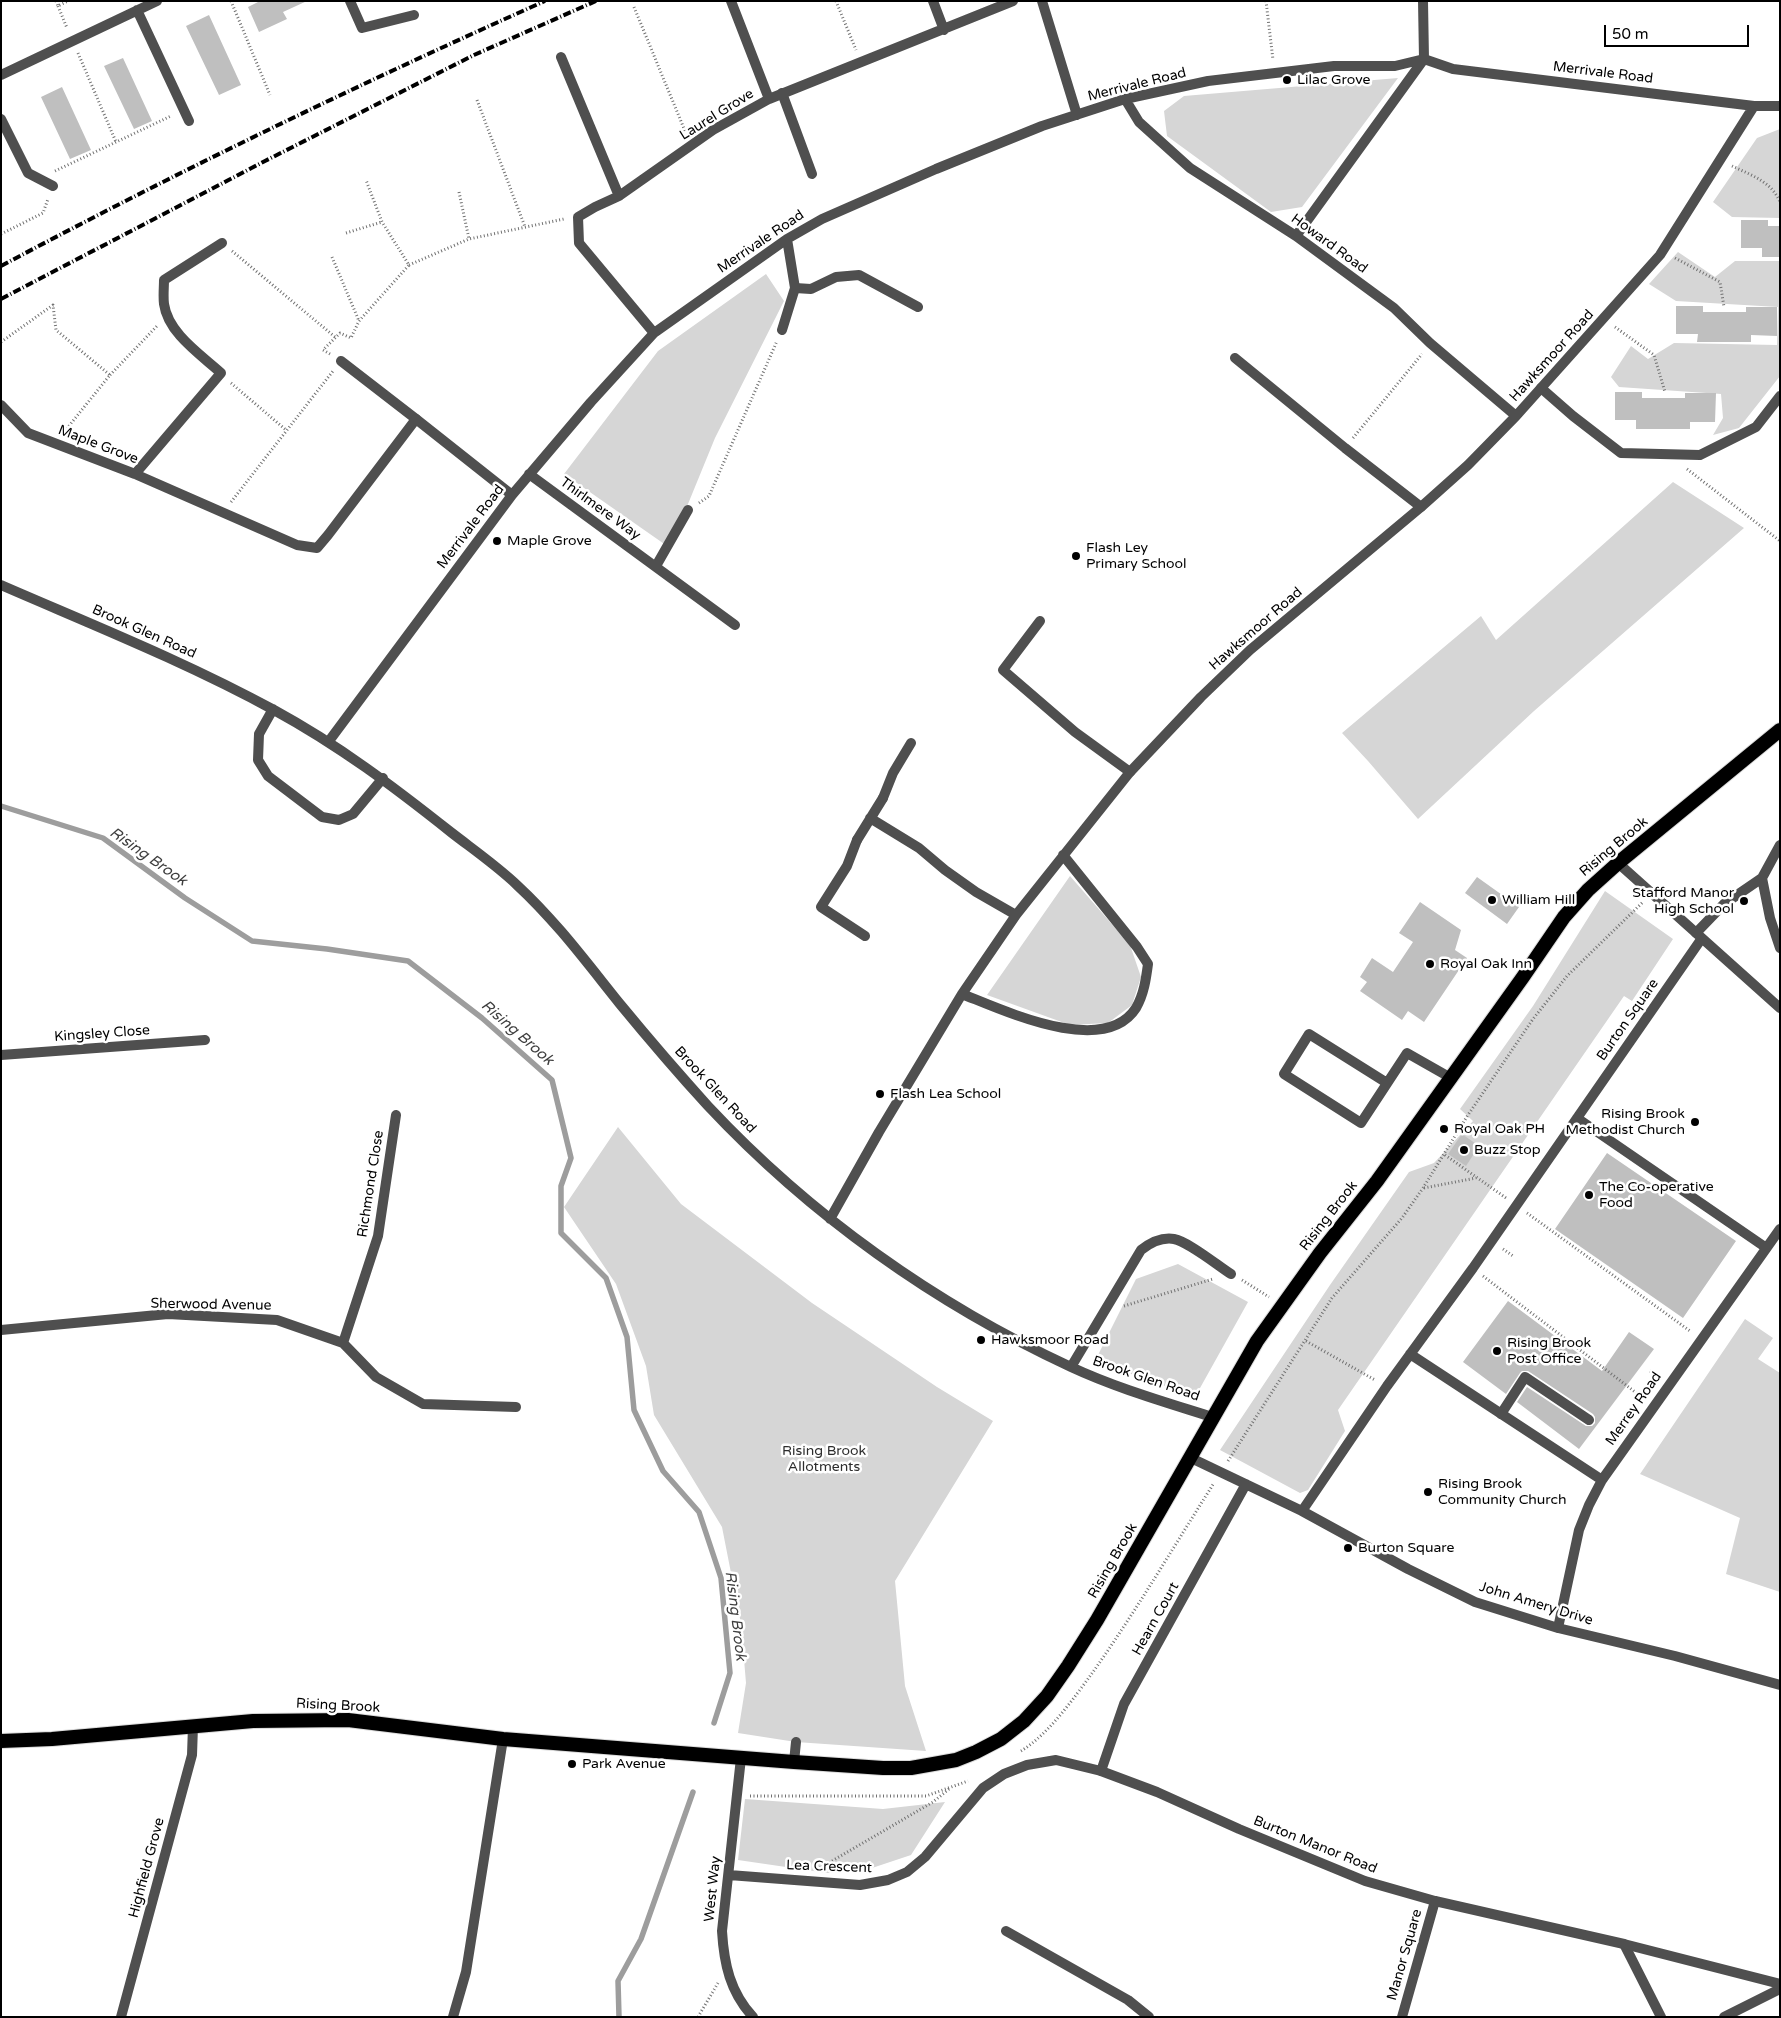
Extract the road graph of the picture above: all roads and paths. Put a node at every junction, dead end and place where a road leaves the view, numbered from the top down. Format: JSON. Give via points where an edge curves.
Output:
{"nodes":[{"id":1,"x":56,"y":1,"type":"edge"},
{"id":2,"x":68,"y":1,"type":"edge"},
{"id":3,"x":158,"y":1,"type":"edge"},
{"id":4,"x":231,"y":1,"type":"edge"},
{"id":5,"x":350,"y":1,"type":"edge"},
{"id":6,"x":731,"y":1,"type":"edge"},
{"id":7,"x":836,"y":1,"type":"edge"},
{"id":8,"x":933,"y":1,"type":"edge"},
{"id":9,"x":1013,"y":1,"type":"edge"},
{"id":10,"x":1042,"y":1,"type":"edge"},
{"id":11,"x":1266,"y":1,"type":"edge"},
{"id":12,"x":1423,"y":1,"type":"edge"},
{"id":13,"x":58,"y":6,"type":"junction"},
{"id":14,"x":634,"y":7,"type":"dead end"},
{"id":15,"x":137,"y":10,"type":"junction"},
{"id":16,"x":414,"y":15,"type":"dead end"},
{"id":17,"x":944,"y":30,"type":"junction"},
{"id":18,"x":72,"y":41,"type":"junction"},
{"id":19,"x":561,"y":57,"type":"dead end"},
{"id":20,"x":1424,"y":59,"type":"junction"},
{"id":21,"x":861,"y":62,"type":"junction"},
{"id":22,"x":1274,"y":73,"type":"junction"},
{"id":23,"x":1,"y":75,"type":"edge"},
{"id":24,"x":782,"y":93,"type":"junction"},
{"id":25,"x":270,"y":95,"type":"dead end"},
{"id":26,"x":769,"y":99,"type":"junction"},
{"id":27,"x":1125,"y":99,"type":"junction"},
{"id":28,"x":477,"y":100,"type":"dead end"},
{"id":29,"x":1754,"y":106,"type":"junction"},
{"id":30,"x":1780,"y":106,"type":"edge"},
{"id":31,"x":183,"y":110,"type":"junction"},
{"id":32,"x":1077,"y":115,"type":"junction"},
{"id":33,"x":1,"y":119,"type":"edge"},
{"id":34,"x":189,"y":122,"type":"dead end"},
{"id":35,"x":116,"y":142,"type":"junction"},
{"id":36,"x":691,"y":146,"type":"junction"},
{"id":37,"x":1719,"y":160,"type":"junction"},
{"id":38,"x":812,"y":174,"type":"dead end"},
{"id":39,"x":39,"y":179,"type":"junction"},
{"id":40,"x":366,"y":180,"type":"dead end"},
{"id":41,"x":53,"y":186,"type":"joint"},
{"id":42,"x":458,"y":192,"type":"dead end"},
{"id":43,"x":619,"y":196,"type":"junction"},
{"id":44,"x":1780,"y":202,"type":"edge"},
{"id":45,"x":578,"y":216,"type":"junction"},
{"id":46,"x":382,"y":222,"type":"junction"},
{"id":47,"x":526,"y":227,"type":"junction"},
{"id":48,"x":346,"y":233,"type":"dead end"},
{"id":49,"x":1,"y":234,"type":"edge"},
{"id":50,"x":1296,"y":236,"type":"junction"},
{"id":51,"x":469,"y":239,"type":"junction"},
{"id":52,"x":787,"y":239,"type":"junction"},
{"id":53,"x":222,"y":243,"type":"joint"},
{"id":54,"x":1663,"y":251,"type":"junction"},
{"id":55,"x":332,"y":257,"type":"dead end"},
{"id":56,"x":409,"y":265,"type":"junction"},
{"id":57,"x":795,"y":288,"type":"junction"},
{"id":58,"x":918,"y":307,"type":"dead end"},
{"id":59,"x":1724,"y":307,"type":"dead end"},
{"id":60,"x":167,"y":315,"type":"junction"},
{"id":61,"x":1604,"y":320,"type":"junction"},
{"id":62,"x":359,"y":321,"type":"junction"},
{"id":63,"x":782,"y":330,"type":"joint"},
{"id":64,"x":654,"y":333,"type":"junction"},
{"id":65,"x":336,"y":338,"type":"junction"},
{"id":66,"x":1,"y":342,"type":"edge"},
{"id":67,"x":1430,"y":343,"type":"junction"},
{"id":68,"x":1235,"y":358,"type":"dead end"},
{"id":69,"x":341,"y":361,"type":"junction"},
{"id":70,"x":220,"y":373,"type":"junction"},
{"id":71,"x":110,"y":375,"type":"junction"},
{"id":72,"x":1541,"y":388,"type":"junction"},
{"id":73,"x":1665,"y":392,"type":"dead end"},
{"id":74,"x":1780,"y":396,"type":"edge"},
{"id":75,"x":2,"y":405,"type":"edge"},
{"id":76,"x":1516,"y":416,"type":"junction"},
{"id":77,"x":416,"y":419,"type":"junction"},
{"id":78,"x":286,"y":430,"type":"junction"},
{"id":79,"x":55,"y":443,"type":"junction"},
{"id":80,"x":1345,"y":448,"type":"junction"},
{"id":81,"x":1668,"y":454,"type":"junction"},
{"id":82,"x":135,"y":474,"type":"junction"},
{"id":83,"x":529,"y":474,"type":"junction"},
{"id":84,"x":512,"y":495,"type":"junction"},
{"id":85,"x":1421,"y":507,"type":"junction"},
{"id":86,"x":688,"y":510,"type":"joint"},
{"id":87,"x":223,"y":512,"type":"junction"},
{"id":88,"x":1780,"y":541,"type":"edge"},
{"id":89,"x":656,"y":566,"type":"junction"},
{"id":90,"x":1,"y":585,"type":"edge"},
{"id":91,"x":1040,"y":621,"type":"dead end"},
{"id":92,"x":735,"y":625,"type":"dead end"},
{"id":93,"x":273,"y":709,"type":"junction"},
{"id":94,"x":1780,"y":730,"type":"edge"},
{"id":95,"x":329,"y":741,"type":"junction"},
{"id":96,"x":911,"y":743,"type":"dead end"},
{"id":97,"x":1130,"y":772,"type":"junction"},
{"id":98,"x":383,"y":778,"type":"junction"},
{"id":99,"x":870,"y":818,"type":"junction"},
{"id":100,"x":1780,"y":845,"type":"edge"},
{"id":101,"x":1063,"y":855,"type":"junction"},
{"id":102,"x":1618,"y":864,"type":"junction"},
{"id":103,"x":1762,"y":878,"type":"junction"},
{"id":104,"x":1652,"y":893,"type":"junction"},
{"id":105,"x":1016,"y":915,"type":"junction"},
{"id":106,"x":1699,"y":935,"type":"junction"},
{"id":107,"x":865,"y":936,"type":"dead end"},
{"id":108,"x":1780,"y":948,"type":"edge"},
{"id":109,"x":962,"y":994,"type":"junction"},
{"id":110,"x":1780,"y":1008,"type":"edge"},
{"id":111,"x":204,"y":1040,"type":"dead end"},
{"id":112,"x":1,"y":1055,"type":"edge"},
{"id":113,"x":1451,"y":1078,"type":"junction"},
{"id":114,"x":1387,"y":1083,"type":"junction"},
{"id":115,"x":396,"y":1115,"type":"dead end"},
{"id":116,"x":1577,"y":1118,"type":"junction"},
{"id":117,"x":1445,"y":1155,"type":"junction"},
{"id":118,"x":1476,"y":1178,"type":"junction"},
{"id":119,"x":1423,"y":1188,"type":"junction"},
{"id":120,"x":1516,"y":1205,"type":"junction"},
{"id":121,"x":830,"y":1219,"type":"junction"},
{"id":122,"x":1780,"y":1229,"type":"edge"},
{"id":123,"x":1765,"y":1247,"type":"junction"},
{"id":124,"x":1473,"y":1268,"type":"junction"},
{"id":125,"x":1231,"y":1274,"type":"junction"},
{"id":126,"x":1282,"y":1305,"type":"junction"},
{"id":127,"x":1102,"y":1313,"type":"junction"},
{"id":128,"x":1,"y":1330,"type":"edge"},
{"id":129,"x":1701,"y":1339,"type":"junction"},
{"id":130,"x":1306,"y":1341,"type":"junction"},
{"id":131,"x":343,"y":1343,"type":"junction"},
{"id":132,"x":1410,"y":1354,"type":"junction"},
{"id":133,"x":1071,"y":1367,"type":"junction"},
{"id":134,"x":1387,"y":1386,"type":"junction"},
{"id":135,"x":1654,"y":1406,"type":"junction"},
{"id":136,"x":516,"y":1407,"type":"dead end"},
{"id":137,"x":1501,"y":1414,"type":"junction"},
{"id":138,"x":1212,"y":1417,"type":"junction"},
{"id":139,"x":1589,"y":1420,"type":"dead end"},
{"id":140,"x":1191,"y":1458,"type":"junction"},
{"id":141,"x":1220,"y":1473,"type":"junction"},
{"id":142,"x":1602,"y":1480,"type":"junction"},
{"id":143,"x":1246,"y":1484,"type":"junction"},
{"id":144,"x":1302,"y":1511,"type":"junction"},
{"id":145,"x":1558,"y":1628,"type":"junction"},
{"id":146,"x":1780,"y":1685,"type":"edge"},
{"id":147,"x":193,"y":1726,"type":"junction"},
{"id":148,"x":503,"y":1739,"type":"junction"},
{"id":149,"x":1,"y":1741,"type":"edge"},
{"id":150,"x":796,"y":1742,"type":"dead end"},
{"id":151,"x":1019,"y":1752,"type":"dead end"},
{"id":152,"x":741,"y":1758,"type":"junction"},
{"id":153,"x":794,"y":1762,"type":"junction"},
{"id":154,"x":1101,"y":1771,"type":"junction"},
{"id":155,"x":1004,"y":1774,"type":"joint"},
{"id":156,"x":975,"y":1778,"type":"dead end"},
{"id":157,"x":951,"y":1787,"type":"junction"},
{"id":158,"x":736,"y":1796,"type":"junction"},
{"id":159,"x":729,"y":1875,"type":"junction"},
{"id":160,"x":808,"y":1881,"type":"junction"},
{"id":161,"x":1435,"y":1901,"type":"junction"},
{"id":162,"x":1006,"y":1931,"type":"dead end"},
{"id":163,"x":1624,"y":1944,"type":"junction"},
{"id":164,"x":726,"y":1970,"type":"junction"},
{"id":165,"x":1780,"y":1984,"type":"edge"},
{"id":166,"x":1780,"y":1989,"type":"edge"},
{"id":167,"x":121,"y":2017,"type":"edge"},
{"id":168,"x":453,"y":2017,"type":"edge"},
{"id":169,"x":698,"y":2017,"type":"edge"},
{"id":170,"x":753,"y":2017,"type":"edge"},
{"id":171,"x":1149,"y":2017,"type":"edge"},
{"id":172,"x":1402,"y":2017,"type":"edge"},
{"id":173,"x":1661,"y":2017,"type":"edge"},
{"id":174,"x":1724,"y":2017,"type":"edge"}],
"edges":[{"from":1,"to":13,"type":"path"},
{"from":2,"to":13,"type":"path"},
{"from":3,"to":15,"type":"street"},
{"from":4,"to":25,"type":"path"},
{"from":5,"to":16,"type":"street","via":[[362,28]]},
{"from":6,"to":26,"type":"street"},
{"from":7,"to":21,"type":"path"},
{"from":8,"to":17,"type":"street"},
{"from":9,"to":17,"type":"street","name":"Laurel Grove"},
{"from":10,"to":32,"type":"street"},
{"from":11,"to":22,"type":"path"},
{"from":12,"to":20,"type":"street"},
{"from":13,"to":18,"type":"path"},
{"from":14,"to":36,"type":"path"},
{"from":15,"to":18,"type":"street"},
{"from":15,"to":31,"type":"street"},
{"from":17,"to":21,"type":"street","name":"Laurel Grove"},
{"from":18,"to":23,"type":"street"},
{"from":18,"to":35,"type":"path"},
{"from":19,"to":43,"type":"street"},
{"from":20,"to":22,"type":"street","name":"Merrivale Road","via":[[1395,66],[1334,66]]},
{"from":20,"to":29,"type":"street","name":"Merrivale Road","via":[[1453,69]]},
{"from":20,"to":50,"type":"street"},
{"from":21,"to":24,"type":"street","name":"Laurel Grove"},
{"from":22,"to":27,"type":"street","name":"Merrivale Road","via":[[1208,81]]},
{"from":24,"to":26,"type":"street","name":"Laurel Grove"},
{"from":24,"to":38,"type":"street"},
{"from":26,"to":36,"type":"street","name":"Laurel Grove"},
{"from":27,"to":32,"type":"street","name":"Merrivale Road"},
{"from":27,"to":50,"type":"street","name":"Howard Road","via":[[1139,122],[1190,168]]},
{"from":28,"to":47,"type":"path"},
{"from":29,"to":30,"type":"street","name":"Merrivale Road"},
{"from":29,"to":37,"type":"street","name":"Hawksmoor Road"},
{"from":31,"to":34,"type":"street"},
{"from":31,"to":35,"type":"path"},
{"from":32,"to":52,"type":"street","name":"Merrivale Road","via":[[936,169],[822,219]]},
{"from":33,"to":39,"type":"street","via":[[28,173]]},
{"from":35,"to":39,"type":"path"},
{"from":36,"to":43,"type":"street","name":"Laurel Grove"},
{"from":37,"to":44,"type":"path","via":[[1758,178],[1776,192]]},
{"from":37,"to":54,"type":"street","name":"Hawksmoor Road"},
{"from":39,"to":41,"type":"street"},
{"from":40,"to":46,"type":"path"},
{"from":41,"to":49,"type":"path","via":[[43,213]]},
{"from":42,"to":51,"type":"path"},
{"from":43,"to":45,"type":"street","name":"Laurel Grove"},
{"from":45,"to":47,"type":"path"},
{"from":45,"to":64,"type":"street","via":[[580,243]]},
{"from":46,"to":48,"type":"path"},
{"from":46,"to":56,"type":"path"},
{"from":47,"to":51,"type":"path"},
{"from":50,"to":67,"type":"street","name":"Howard Road","via":[[1394,308]]},
{"from":51,"to":56,"type":"path"},
{"from":52,"to":57,"type":"street"},
{"from":52,"to":64,"type":"street","name":"Merrivale Road"},
{"from":53,"to":60,"type":"street","via":[[164,280]]},
{"from":53,"to":65,"type":"path"},
{"from":54,"to":59,"type":"path","via":[[1720,282]]},
{"from":54,"to":61,"type":"street","name":"Hawksmoor Road"},
{"from":55,"to":62,"type":"path"},
{"from":56,"to":62,"type":"path"},
{"from":57,"to":58,"type":"street","via":[[811,289],[836,277],[859,275]]},
{"from":57,"to":63,"type":"street"},
{"from":60,"to":70,"type":"street","via":[[175,330]]},
{"from":60,"to":71,"type":"path"},
{"from":61,"to":72,"type":"street","name":"Hawksmoor Road"},
{"from":61,"to":73,"type":"path","via":[[1654,355]]},
{"from":62,"to":65,"type":"path","via":[[350,338],[340,333]]},
{"from":63,"to":86,"type":"path","via":[[709,496]]},
{"from":64,"to":83,"type":"street","name":"Merrivale Road"},
{"from":65,"to":69,"type":"path","via":[[323,350]]},
{"from":66,"to":71,"type":"path","via":[[53,305],[56,330]]},
{"from":67,"to":76,"type":"street","name":"Howard Road"},
{"from":67,"to":80,"type":"path"},
{"from":68,"to":80,"type":"street"},
{"from":69,"to":77,"type":"street"},
{"from":69,"to":78,"type":"path"},
{"from":70,"to":78,"type":"path"},
{"from":70,"to":82,"type":"street"},
{"from":71,"to":79,"type":"path"},
{"from":72,"to":76,"type":"street","name":"Hawksmoor Road"},
{"from":72,"to":81,"type":"street","via":[[1621,453]]},
{"from":74,"to":81,"type":"street","via":[[1756,427],[1700,455]]},
{"from":75,"to":79,"type":"street","name":"Maple Grove","via":[[28,433]]},
{"from":76,"to":85,"type":"street","name":"Hawksmoor Road"},
{"from":77,"to":84,"type":"street"},
{"from":77,"to":87,"type":"street","name":"Maple Grove","via":[[317,548],[297,544]]},
{"from":78,"to":87,"type":"path"},
{"from":79,"to":82,"type":"street","name":"Maple Grove"},
{"from":80,"to":85,"type":"street"},
{"from":81,"to":88,"type":"path"},
{"from":82,"to":87,"type":"street","name":"Maple Grove"},
{"from":83,"to":84,"type":"street","name":"Merrivale Road"},
{"from":83,"to":89,"type":"street","name":"Thirlmere Way"},
{"from":84,"to":95,"type":"street","name":"Merrivale Road"},
{"from":85,"to":97,"type":"street","name":"Hawksmoor Road","via":[[1250,650],[1201,696]]},
{"from":86,"to":89,"type":"street"},
{"from":89,"to":92,"type":"street","name":"Thirlmere Way"},
{"from":90,"to":93,"type":"street","name":"Brook Glen Road","via":[[199,672]]},
{"from":91,"to":97,"type":"street","via":[[1003,670],[1076,732]]},
{"from":93,"to":95,"type":"street","name":"Brook Glen Road"},
{"from":93,"to":98,"type":"street","via":[[259,734],[258,760],[268,776],[322,817],[339,820],[354,814]]},
{"from":94,"to":102,"type":"highway","name":"Rising Brook"},
{"from":95,"to":98,"type":"street","name":"Brook Glen Road"},
{"from":96,"to":99,"type":"street"},
{"from":97,"to":101,"type":"street","name":"Hawksmoor Road"},
{"from":98,"to":121,"type":"street","name":"Brook Glen Road","via":[[516,884],[567,937],[622,1007],[708,1105],[755,1154]]},
{"from":99,"to":105,"type":"street","via":[[919,848],[976,892]]},
{"from":99,"to":107,"type":"street","via":[[847,866],[821,907]]},
{"from":100,"to":103,"type":"street"},
{"from":101,"to":105,"type":"street","name":"Hawksmoor Road"},
{"from":101,"to":109,"type":"street","via":[[1138,947],[1148,964],[1144,991],[1135,1009],[1119,1023],[1095,1030],[1067,1029],[1034,1021]]},
{"from":102,"to":104,"type":"street"},
{"from":102,"to":113,"type":"highway","name":"Rising Brook","via":[[1564,917]]},
{"from":103,"to":106,"type":"street","name":"Burton Square","via":[[1724,904]]},
{"from":103,"to":108,"type":"street"},
{"from":104,"to":106,"type":"street"},
{"from":104,"to":117,"type":"path","via":[[1567,976],[1533,1019]]},
{"from":105,"to":109,"type":"street","name":"Hawksmoor Road"},
{"from":106,"to":110,"type":"street"},
{"from":106,"to":116,"type":"street","name":"Burton Square"},
{"from":109,"to":121,"type":"street","name":"Hawksmoor Road"},
{"from":111,"to":112,"type":"street","name":"Kingsley Close"},
{"from":113,"to":114,"type":"street","via":[[1407,1053]]},
{"from":113,"to":126,"type":"highway","name":"Rising Brook"},
{"from":114,"to":114,"type":"street","via":[[1361,1123],[1284,1074],[1309,1034]]},
{"from":115,"to":131,"type":"street","name":"Richmond Close","via":[[378,1236]]},
{"from":116,"to":120,"type":"street","name":"Burton Square"},
{"from":116,"to":123,"type":"street"},
{"from":117,"to":118,"type":"path"},
{"from":117,"to":119,"type":"path"},
{"from":118,"to":119,"type":"path"},
{"from":118,"to":120,"type":"path"},
{"from":119,"to":130,"type":"path","via":[[1402,1218],[1332,1298]]},
{"from":120,"to":124,"type":"street","name":"Burton Square"},
{"from":120,"to":129,"type":"path"},
{"from":121,"to":133,"type":"street","name":"Brook Glen Road","via":[[931,1291]]},
{"from":122,"to":123,"type":"street","name":"Merrey Road"},
{"from":123,"to":129,"type":"street","name":"Merrey Road"},
{"from":124,"to":132,"type":"street","name":"Burton Square"},
{"from":124,"to":135,"type":"path"},
{"from":125,"to":126,"type":"path"},
{"from":125,"to":127,"type":"path"},
{"from":125,"to":127,"type":"street","name":"Brook Glen Road","via":[[1189,1246],[1174,1239],[1162,1239],[1141,1250]]},
{"from":126,"to":138,"type":"highway","name":"Rising Brook","via":[[1257,1340]]},
{"from":127,"to":133,"type":"street","name":"Brook Glen Road"},
{"from":128,"to":131,"type":"street","name":"Sherwood Avenue","via":[[168,1314],[277,1320]]},
{"from":129,"to":135,"type":"street","name":"Merrey Road"},
{"from":130,"to":134,"type":"path"},
{"from":130,"to":141,"type":"path"},
{"from":131,"to":136,"type":"street","name":"Sherwood Avenue","via":[[376,1377],[423,1404]]},
{"from":132,"to":134,"type":"street","name":"Burton Square"},
{"from":132,"to":137,"type":"street"},
{"from":133,"to":138,"type":"street","name":"Brook Glen Road","via":[[1134,1392]]},
{"from":134,"to":144,"type":"street","name":"Burton Square"},
{"from":135,"to":142,"type":"street","name":"Merrey Road"},
{"from":137,"to":139,"type":"street","via":[[1525,1378]]},
{"from":137,"to":142,"type":"street"},
{"from":138,"to":140,"type":"highway","name":"Rising Brook"},
{"from":140,"to":141,"type":"street","name":"John Amery Drive"},
{"from":140,"to":153,"type":"highway","name":"Rising Brook","via":[[1097,1620],[1046,1696],[1024,1721],[976,1752],[934,1765],[883,1768]]},
{"from":141,"to":143,"type":"street","name":"John Amery Drive"},
{"from":141,"to":151,"type":"path","via":[[1076,1696],[1048,1728]]},
{"from":142,"to":145,"type":"street","name":"Merrey Road","via":[[1579,1530]]},
{"from":143,"to":144,"type":"street","name":"John Amery Drive"},
{"from":143,"to":154,"type":"street","name":"Hearn Court","via":[[1124,1704]]},
{"from":144,"to":145,"type":"street","name":"John Amery Drive","via":[[1475,1602]]},
{"from":145,"to":146,"type":"street","name":"John Amery Drive"},
{"from":147,"to":148,"type":"highway","name":"Rising Brook","via":[[253,1721],[348,1720]]},
{"from":147,"to":149,"type":"highway","name":"Rising Brook"},
{"from":147,"to":167,"type":"street","name":"Highfield Grove","via":[[192,1755]]},
{"from":148,"to":152,"type":"highway","name":"Rising Brook"},
{"from":148,"to":168,"type":"street","via":[[466,1972]]},
{"from":150,"to":153,"type":"street"},
{"from":152,"to":153,"type":"highway","name":"Rising Brook"},
{"from":152,"to":158,"type":"street","name":"West Way"},
{"from":154,"to":155,"type":"street","name":"Burton Manor Road","via":[[1056,1760],[1027,1765]]},
{"from":154,"to":161,"type":"street","name":"Burton Manor Road","via":[[1365,1881]]},
{"from":155,"to":160,"type":"street","name":"Lea Crescent","via":[[982,1788],[925,1857],[907,1872],[867,1884]]},
{"from":156,"to":157,"type":"path"},
{"from":157,"to":158,"type":"path","via":[[926,1796]]},
{"from":157,"to":160,"type":"path","via":[[933,1802],[815,1870]]},
{"from":158,"to":159,"type":"street","name":"West Way"},
{"from":159,"to":160,"type":"street","name":"Lea Crescent"},
{"from":159,"to":164,"type":"street","name":"West Way","via":[[722,1931]]},
{"from":161,"to":163,"type":"street","name":"Burton Manor Road"},
{"from":161,"to":172,"type":"street","name":"Manor Square"},
{"from":162,"to":171,"type":"street","via":[[1128,2000]]},
{"from":163,"to":165,"type":"street","name":"Burton Manor Road"},
{"from":163,"to":173,"type":"street"},
{"from":164,"to":169,"type":"path"},
{"from":164,"to":170,"type":"street","name":"West Way","via":[[738,1998]]},
{"from":166,"to":174,"type":"street"}]}
